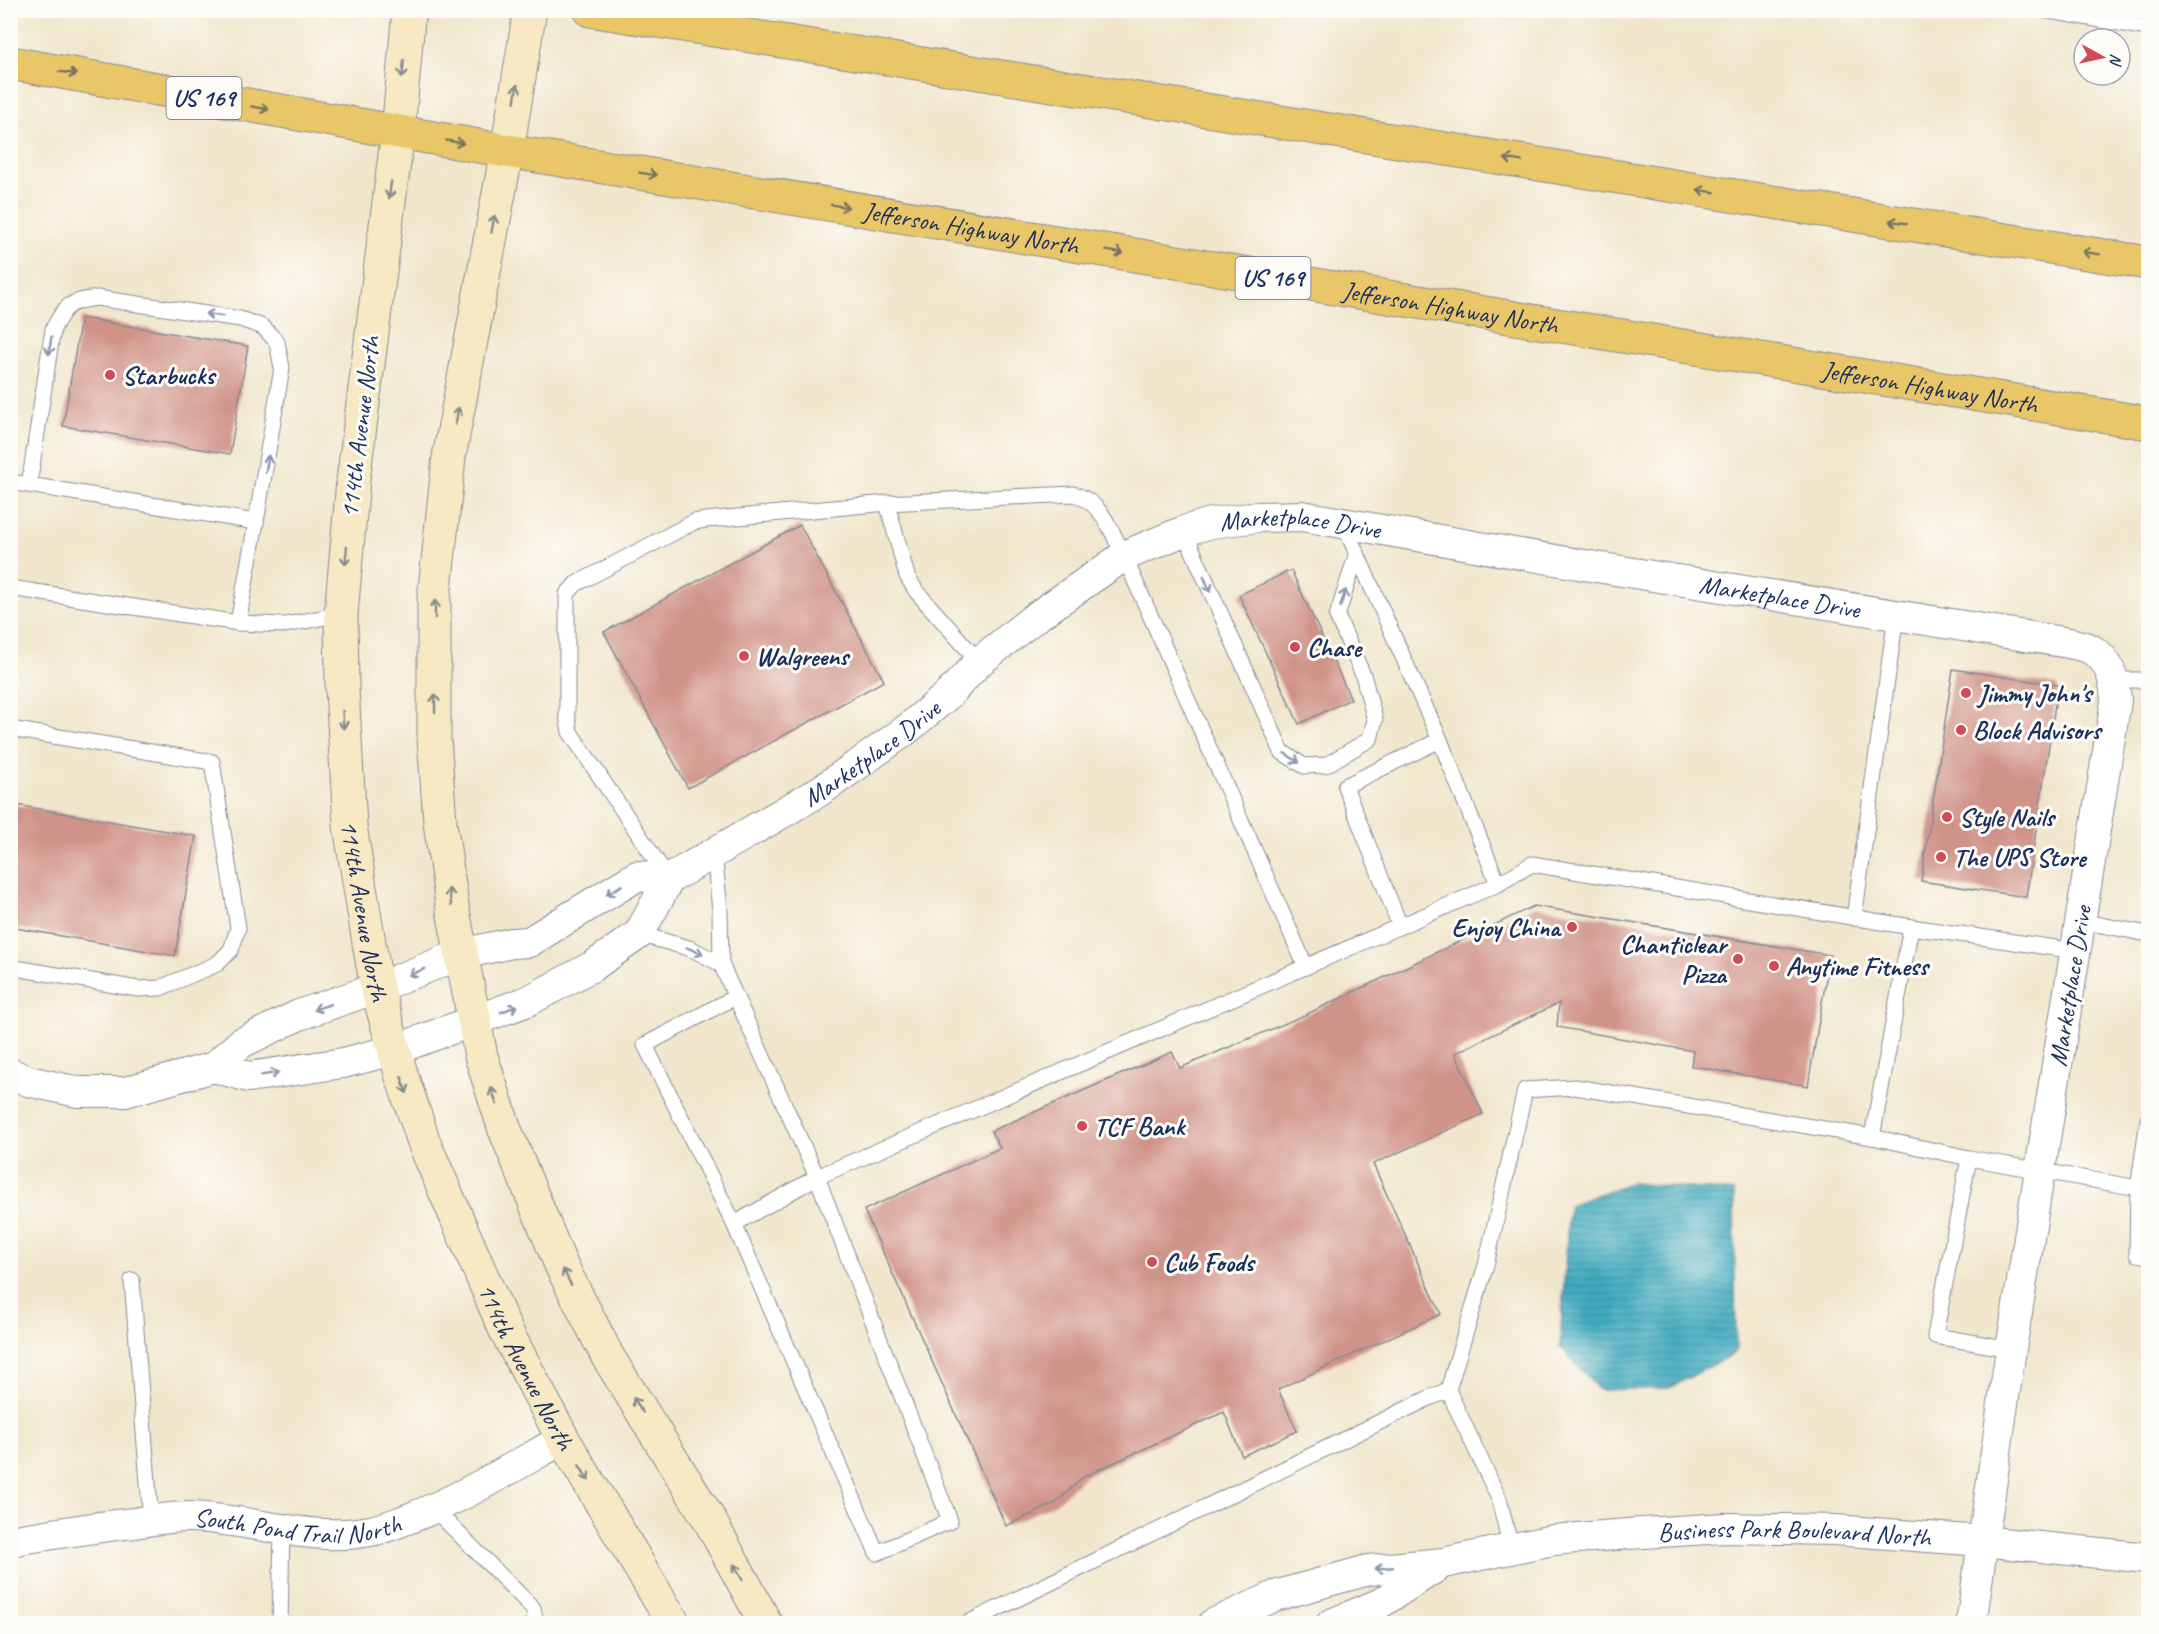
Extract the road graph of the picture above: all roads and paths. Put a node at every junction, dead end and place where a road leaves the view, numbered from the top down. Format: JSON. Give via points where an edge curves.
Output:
{"nodes":[{"id":1,"x":409,"y":10,"type":"edge"},
{"id":2,"x":530,"y":10,"type":"edge"},
{"id":3,"x":590,"y":10,"type":"edge"},
{"id":4,"x":2044,"y":10,"type":"edge"},
{"id":5,"x":2148,"y":27,"type":"edge"},
{"id":6,"x":10,"y":63,"type":"edge"},
{"id":7,"x":398,"y":132,"type":"junction"},
{"id":8,"x":507,"y":151,"type":"junction"},
{"id":9,"x":2148,"y":263,"type":"edge"},
{"id":10,"x":2148,"y":423,"type":"edge"},
{"id":11,"x":10,"y":482,"type":"edge"},
{"id":12,"x":29,"y":485,"type":"junction"},
{"id":13,"x":887,"y":503,"type":"junction"},
{"id":14,"x":256,"y":522,"type":"junction"},
{"id":15,"x":1344,"y":525,"type":"junction"},
{"id":16,"x":1184,"y":531,"type":"junction"},
{"id":17,"x":1357,"y":553,"type":"junction"},
{"id":18,"x":1124,"y":556,"type":"junction"},
{"id":19,"x":10,"y":588,"type":"edge"},
{"id":20,"x":341,"y":614,"type":"junction"},
{"id":21,"x":1896,"y":615,"type":"junction"},
{"id":22,"x":238,"y":623,"type":"junction"},
{"id":23,"x":979,"y":662,"type":"junction"},
{"id":24,"x":2115,"y":680,"type":"junction"},
{"id":25,"x":2148,"y":680,"type":"edge"},
{"id":26,"x":10,"y":729,"type":"edge"},
{"id":27,"x":1440,"y":740,"type":"junction"},
{"id":28,"x":714,"y":853,"type":"junction"},
{"id":29,"x":669,"y":879,"type":"junction"},
{"id":30,"x":1498,"y":884,"type":"junction"},
{"id":31,"x":1854,"y":918,"type":"junction"},
{"id":32,"x":2080,"y":921,"type":"junction"},
{"id":33,"x":1400,"y":926,"type":"junction"},
{"id":34,"x":1911,"y":927,"type":"junction"},
{"id":35,"x":639,"y":934,"type":"junction"},
{"id":36,"x":2148,"y":934,"type":"edge"},
{"id":37,"x":2076,"y":951,"type":"junction"},
{"id":38,"x":461,"y":954,"type":"junction"},
{"id":39,"x":721,"y":964,"type":"junction"},
{"id":40,"x":10,"y":967,"type":"edge"},
{"id":41,"x":1306,"y":967,"type":"junction"},
{"id":42,"x":377,"y":988,"type":"junction"},
{"id":43,"x":735,"y":997,"type":"junction"},
{"id":44,"x":475,"y":1022,"type":"junction"},
{"id":45,"x":394,"y":1050,"type":"junction"},
{"id":46,"x":214,"y":1067,"type":"junction"},
{"id":47,"x":10,"y":1073,"type":"edge"},
{"id":48,"x":2148,"y":1120,"type":"edge"},
{"id":49,"x":1872,"y":1137,"type":"junction"},
{"id":50,"x":1969,"y":1158,"type":"junction"},
{"id":51,"x":2040,"y":1169,"type":"junction"},
{"id":52,"x":817,"y":1177,"type":"junction"},
{"id":53,"x":2138,"y":1188,"type":"junction"},
{"id":54,"x":734,"y":1224,"type":"junction"},
{"id":55,"x":2148,"y":1256,"type":"edge"},
{"id":56,"x":132,"y":1280,"type":"dead end"},
{"id":57,"x":2012,"y":1349,"type":"junction"},
{"id":58,"x":1448,"y":1390,"type":"junction"},
{"id":59,"x":563,"y":1439,"type":"junction"},
{"id":60,"x":434,"y":1509,"type":"junction"},
{"id":61,"x":150,"y":1521,"type":"junction"},
{"id":62,"x":282,"y":1530,"type":"junction"},
{"id":63,"x":1982,"y":1541,"type":"junction"},
{"id":64,"x":10,"y":1542,"type":"edge"},
{"id":65,"x":1511,"y":1548,"type":"junction"},
{"id":66,"x":2148,"y":1558,"type":"edge"},
{"id":67,"x":1443,"y":1563,"type":"junction"},
{"id":68,"x":280,"y":1623,"type":"edge"},
{"id":69,"x":536,"y":1623,"type":"edge"},
{"id":70,"x":674,"y":1623,"type":"edge"},
{"id":71,"x":766,"y":1623,"type":"edge"},
{"id":72,"x":966,"y":1623,"type":"edge"},
{"id":73,"x":1213,"y":1623,"type":"edge"},
{"id":74,"x":1331,"y":1623,"type":"edge"},
{"id":75,"x":1971,"y":1623,"type":"edge"}],
"edges":[{"from":1,"to":7,"type":"street","name":"114th Avenue North","one_way":true},
{"from":8,"to":2,"type":"street","one_way":true},
{"from":9,"to":3,"type":"highway","one_way":true},
{"from":4,"to":5,"type":"lane"},
{"from":6,"to":7,"type":"highway","number":"US 169","one_way":true},
{"from":7,"to":8,"type":"highway","name":"Jefferson Highway North","number":"US 169","one_way":true},
{"from":7,"to":20,"type":"street","name":"114th Avenue North","one_way":true,"via":[[352,481]]},
{"from":8,"to":10,"type":"highway","name":"Jefferson Highway North","number":"US 169","one_way":true},
{"from":38,"to":8,"type":"street","one_way":true,"via":[[440,822],[434,738],[434,598],[449,457]]},
{"from":11,"to":12,"type":"lane"},
{"from":12,"to":14,"type":"lane"},
{"from":14,"to":12,"type":"lane","one_way":true,"via":[[282,368],[277,342],[263,327],[240,319],[97,298],[79,300],[63,309],[53,329]]},
{"from":13,"to":18,"type":"lane","via":[[1074,494],[1098,507]]},
{"from":13,"to":23,"type":"lane","via":[[907,576]]},
{"from":13,"to":29,"type":"lane","via":[[694,522],[576,584],[567,594],[570,732]]},
{"from":14,"to":22,"type":"lane"},
{"from":15,"to":16,"type":"street","name":"Marketplace Drive","via":[[1302,516],[1258,517]]},
{"from":15,"to":17,"type":"lane"},
{"from":15,"to":21,"type":"street","name":"Marketplace Drive"},
{"from":16,"to":17,"type":"lane","one_way":true,"via":[[1282,752],[1304,766],[1326,765],[1370,739],[1375,720],[1364,675],[1337,615]]},
{"from":16,"to":18,"type":"street","name":"Marketplace Drive"},
{"from":17,"to":27,"type":"lane"},
{"from":18,"to":23,"type":"street","name":"Marketplace Drive"},
{"from":18,"to":41,"type":"lane"},
{"from":19,"to":22,"type":"lane"},
{"from":20,"to":22,"type":"lane","via":[[285,625]]},
{"from":20,"to":42,"type":"street","name":"114th Avenue North","one_way":true,"via":[[350,826]]},
{"from":21,"to":24,"type":"street","name":"Marketplace Drive","via":[[2069,643],[2092,650]]},
{"from":21,"to":31,"type":"lane"},
{"from":23,"to":28,"type":"street","name":"Marketplace Drive","via":[[906,730],[820,791]]},
{"from":24,"to":25,"type":"lane"},
{"from":24,"to":32,"type":"street","name":"Marketplace Drive","via":[[2116,701]]},
{"from":26,"to":40,"type":"lane","via":[[212,762],[238,927],[231,950],[217,964],[160,988],[138,989]]},
{"from":27,"to":30,"type":"lane"},
{"from":27,"to":33,"type":"lane","via":[[1345,786]]},
{"from":28,"to":29,"type":"street","name":"Marketplace Drive"},
{"from":28,"to":39,"type":"lane"},
{"from":29,"to":35,"type":"street"},
{"from":29,"to":38,"type":"street","one_way":true,"via":[[637,876],[529,942]]},
{"from":30,"to":31,"type":"lane","via":[[1532,864]]},
{"from":30,"to":33,"type":"lane"},
{"from":31,"to":34,"type":"lane"},
{"from":32,"to":36,"type":"lane"},
{"from":32,"to":37,"type":"street","name":"Marketplace Drive"},
{"from":33,"to":41,"type":"lane"},
{"from":34,"to":37,"type":"lane"},
{"from":34,"to":49,"type":"lane"},
{"from":35,"to":39,"type":"lane","one_way":true,"via":[[692,949]]},
{"from":44,"to":35,"type":"street","one_way":true,"via":[[528,1001],[593,966]]},
{"from":37,"to":51,"type":"street","name":"Marketplace Drive"},
{"from":38,"to":42,"type":"street","one_way":true},
{"from":38,"to":44,"type":"street"},
{"from":39,"to":43,"type":"lane"},
{"from":41,"to":52,"type":"lane"},
{"from":42,"to":45,"type":"street","name":"114th Avenue North"},
{"from":42,"to":46,"type":"street","one_way":true,"via":[[299,1015],[241,1043]]},
{"from":43,"to":52,"type":"lane"},
{"from":43,"to":54,"type":"lane","via":[[645,1045]]},
{"from":44,"to":45,"type":"street"},
{"from":71,"to":44,"type":"street","one_way":true,"via":[[709,1519],[608,1357],[561,1265],[505,1130],[481,1056]]},
{"from":46,"to":45,"type":"street","one_way":true,"via":[[249,1077],[343,1063]]},
{"from":45,"to":59,"type":"street","name":"114th Avenue North","one_way":true,"via":[[449,1203],[505,1329]]},
{"from":46,"to":47,"type":"street","via":[[125,1092],[78,1092]]},
{"from":48,"to":53,"type":"lane"},
{"from":49,"to":50,"type":"lane"},
{"from":49,"to":58,"type":"lane","via":[[1575,1087],[1525,1090],[1486,1265]]},
{"from":50,"to":51,"type":"lane"},
{"from":50,"to":57,"type":"lane","via":[[1935,1336]]},
{"from":51,"to":53,"type":"lane"},
{"from":51,"to":57,"type":"street","name":"Marketplace Drive"},
{"from":52,"to":54,"type":"lane"},
{"from":52,"to":54,"type":"lane","via":[[950,1521],[877,1552]]},
{"from":53,"to":55,"type":"lane","via":[[2137,1254]]},
{"from":56,"to":61,"type":"lane"},
{"from":57,"to":63,"type":"street","name":"Marketplace Drive"},
{"from":58,"to":65,"type":"lane","via":[[1498,1499]]},
{"from":58,"to":72,"type":"lane"},
{"from":59,"to":60,"type":"street","name":"South Pond Trail North","via":[[494,1480]]},
{"from":59,"to":70,"type":"street","name":"114th Avenue North","one_way":true},
{"from":60,"to":62,"type":"street","name":"South Pond Trail North","via":[[374,1531],[354,1534]]},
{"from":60,"to":69,"type":"lane","via":[[533,1608]]},
{"from":61,"to":62,"type":"street","name":"South Pond Trail North","via":[[219,1519]]},
{"from":61,"to":64,"type":"street","name":"South Pond Trail North"},
{"from":62,"to":68,"type":"lane"},
{"from":63,"to":65,"type":"street","name":"Business Park Boulevard North","via":[[1834,1530],[1725,1528],[1553,1540]]},
{"from":63,"to":66,"type":"street","name":"Business Park Boulevard North"},
{"from":63,"to":75,"type":"street","name":"Marketplace Drive"},
{"from":65,"to":67,"type":"street","name":"Business Park Boulevard North"},
{"from":67,"to":73,"type":"street","name":"Business Park Boulevard North","one_way":true,"via":[[1368,1570],[1275,1596]]},
{"from":67,"to":74,"type":"street","name":"Business Park Boulevard North","via":[[1379,1604]]}]}
